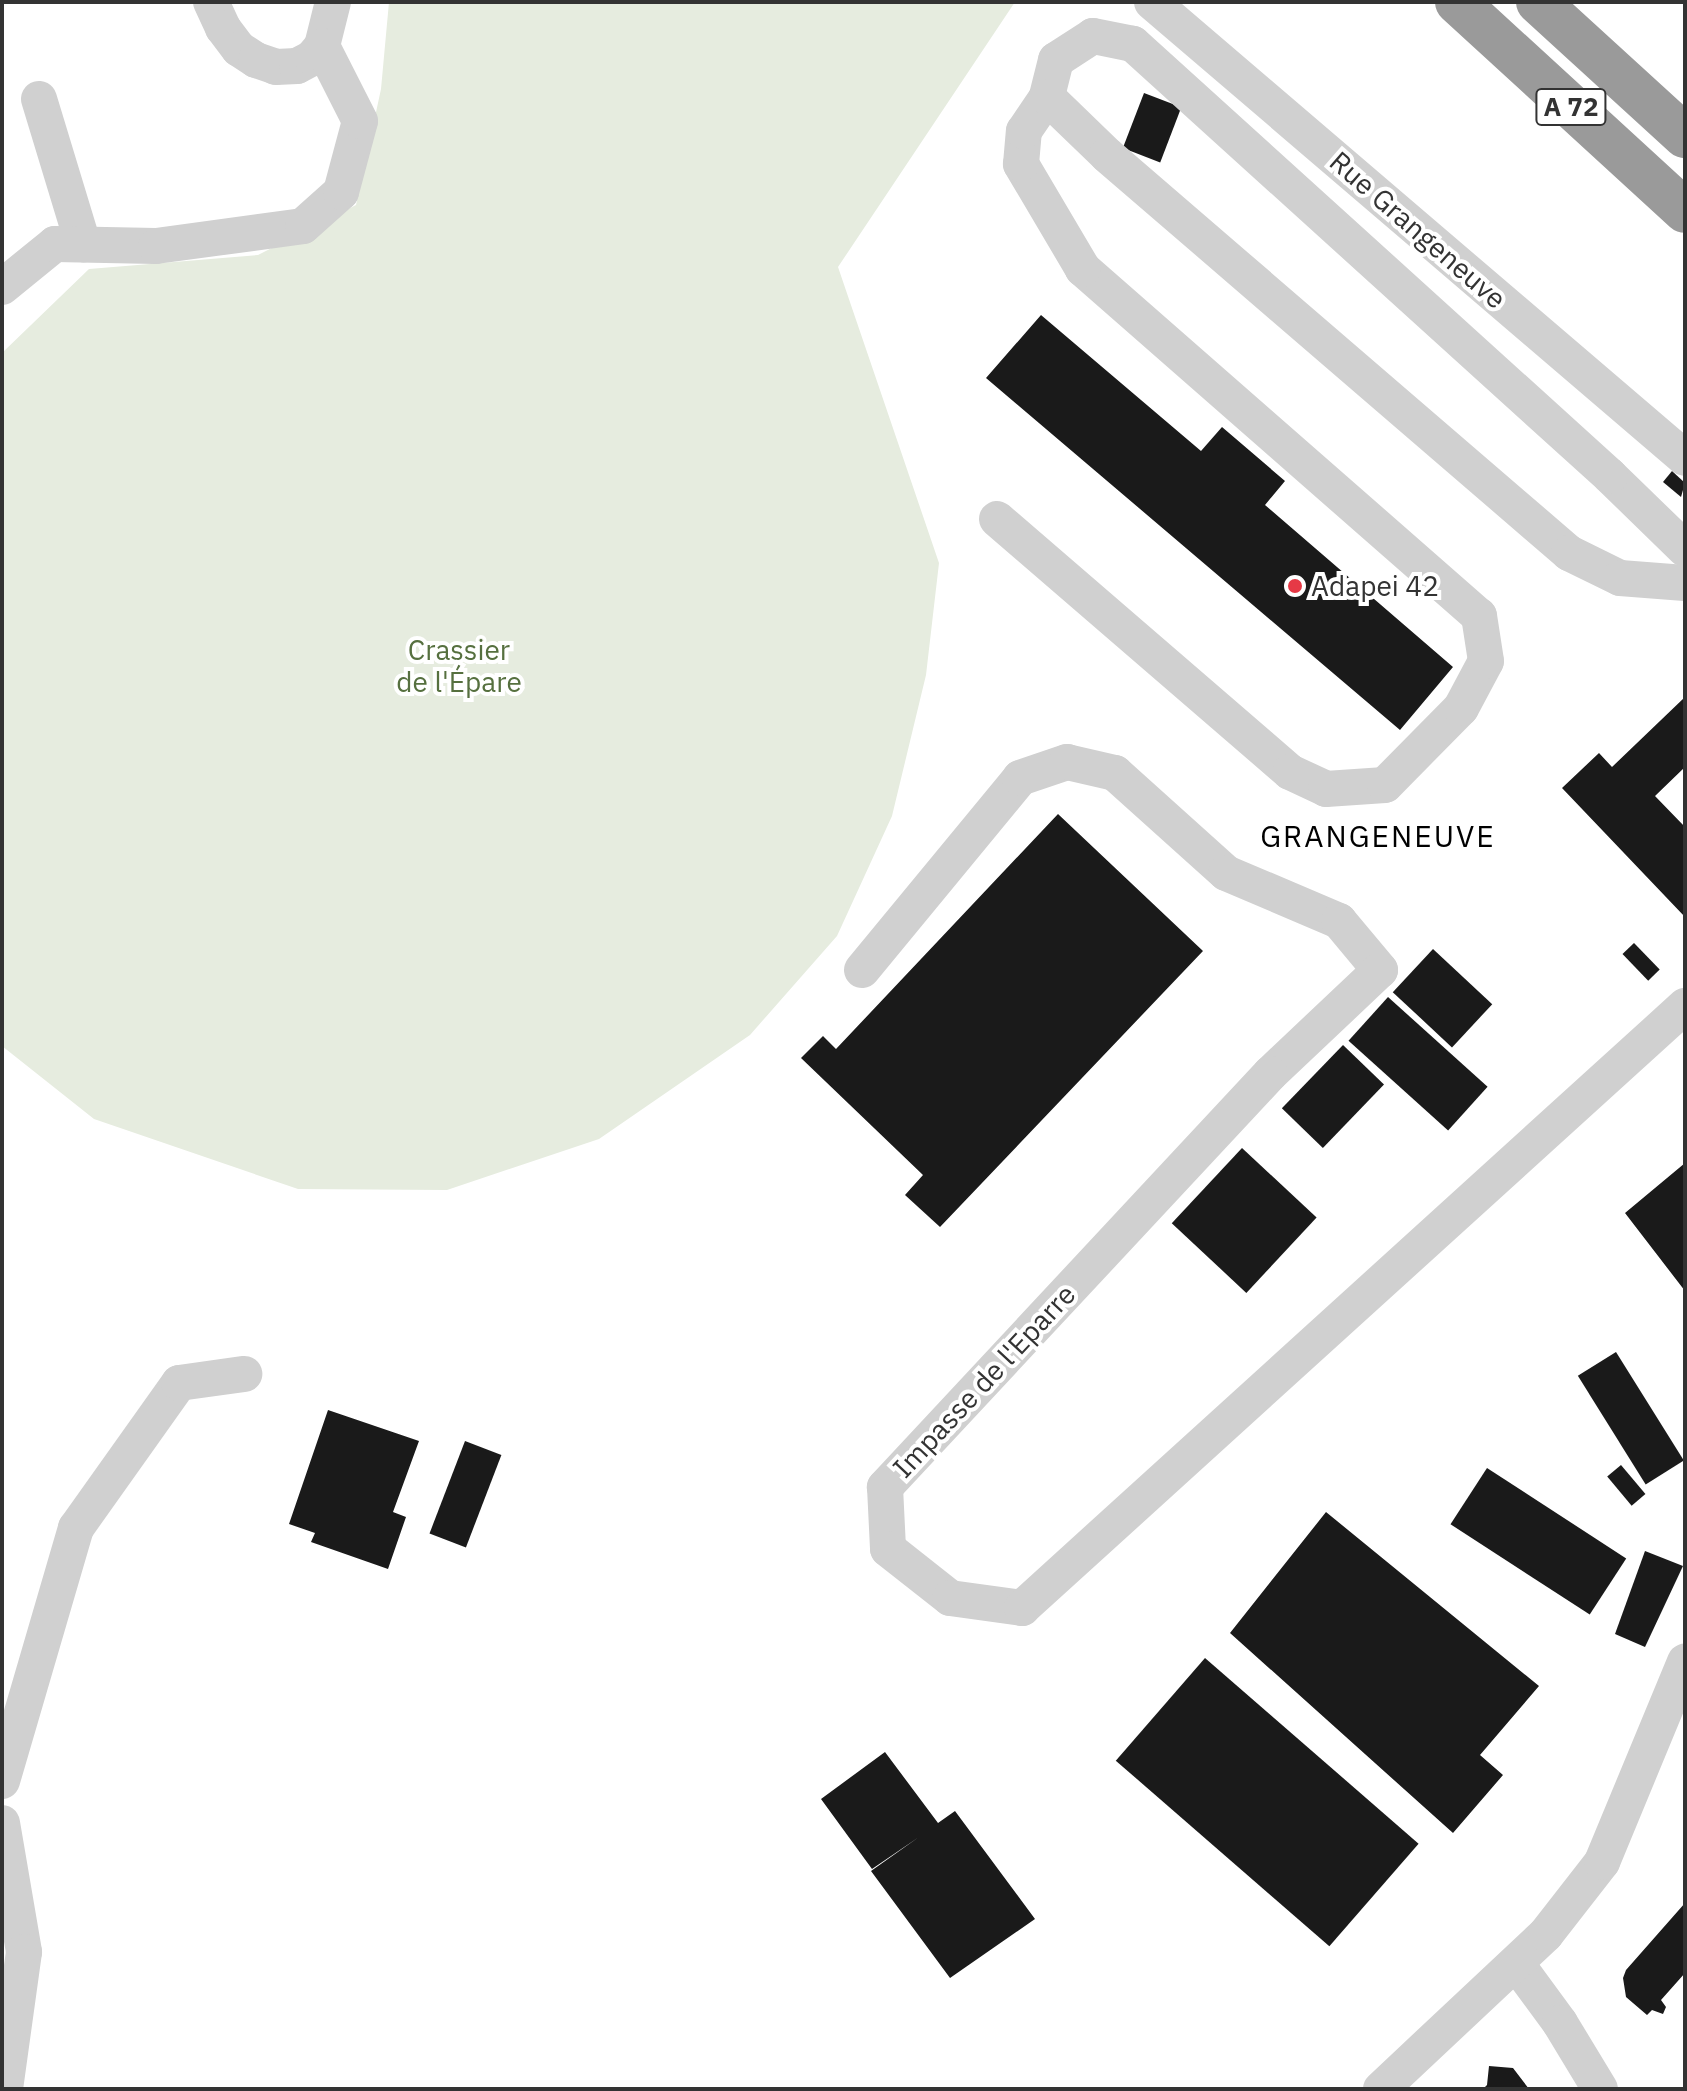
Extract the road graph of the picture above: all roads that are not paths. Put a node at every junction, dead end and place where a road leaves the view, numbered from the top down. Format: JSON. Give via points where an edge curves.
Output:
{"nodes":[{"id":1,"x":211,"y":2,"type":"edge"},
{"id":2,"x":333,"y":2,"type":"edge"},
{"id":3,"x":1152,"y":2,"type":"edge"},
{"id":4,"x":1457,"y":2,"type":"edge"},
{"id":5,"x":1538,"y":2,"type":"edge"},
{"id":6,"x":322,"y":46,"type":"junction"},
{"id":7,"x":1047,"y":97,"type":"junction"},
{"id":8,"x":39,"y":99,"type":"dead end"},
{"id":9,"x":1685,"y":136,"type":"edge"},
{"id":10,"x":1685,"y":211,"type":"edge"},
{"id":11,"x":83,"y":244,"type":"junction"},
{"id":12,"x":2,"y":287,"type":"edge"},
{"id":13,"x":1685,"y":458,"type":"edge"},
{"id":14,"x":997,"y":519,"type":"dead end"},
{"id":15,"x":1685,"y":549,"type":"edge"},
{"id":16,"x":1685,"y":583,"type":"edge"},
{"id":17,"x":862,"y":970,"type":"dead end"},
{"id":18,"x":1685,"y":1006,"type":"edge"},
{"id":19,"x":244,"y":1374,"type":"dead end"},
{"id":20,"x":1685,"y":1662,"type":"edge"},
{"id":21,"x":2,"y":1781,"type":"edge"},
{"id":22,"x":2,"y":1823,"type":"edge"},
{"id":23,"x":1516,"y":1963,"type":"junction"},
{"id":24,"x":5,"y":2089,"type":"edge"},
{"id":25,"x":1381,"y":2089,"type":"edge"},
{"id":26,"x":1600,"y":2089,"type":"edge"}],
"edges":[{"from":1,"to":6,"type":"street","via":[[239,49],[256,60],[276,67],[297,66]]},
{"from":2,"to":6,"type":"street"},
{"from":3,"to":13,"type":"street","name":"Rue Grangeneuve"},
{"from":4,"to":10,"type":"highway","number":"A 72"},
{"from":5,"to":9,"type":"highway","number":"A 72"},
{"from":6,"to":11,"type":"street","via":[[360,121],[341,192],[303,226],[156,246]]},
{"from":7,"to":14,"type":"street","via":[[1024,131],[1021,164],[1083,269],[1479,616],[1486,661],[1461,708],[1385,785],[1326,789],[1290,772]]},
{"from":7,"to":15,"type":"street","via":[[1056,60],[1093,36],[1133,44]]},
{"from":7,"to":16,"type":"street","via":[[1107,155],[1569,553],[1620,578]]},
{"from":8,"to":11,"type":"street"},
{"from":11,"to":12,"type":"street","via":[[55,244]]},
{"from":17,"to":18,"type":"street","name":"Impasse de l'Eparre","via":[[1020,778],[1067,762],[1115,773],[1226,873],[1339,921],[1380,970],[1270,1074],[885,1487],[888,1549],[950,1598],[1022,1608]]},
{"from":19,"to":21,"type":"street","via":[[179,1383],[76,1528]]},
{"from":20,"to":23,"type":"street","via":[[1602,1862],[1546,1934]]},
{"from":22,"to":24,"type":"street","via":[[24,1952]]},
{"from":23,"to":25,"type":"street"},
{"from":23,"to":26,"type":"street"}]}
